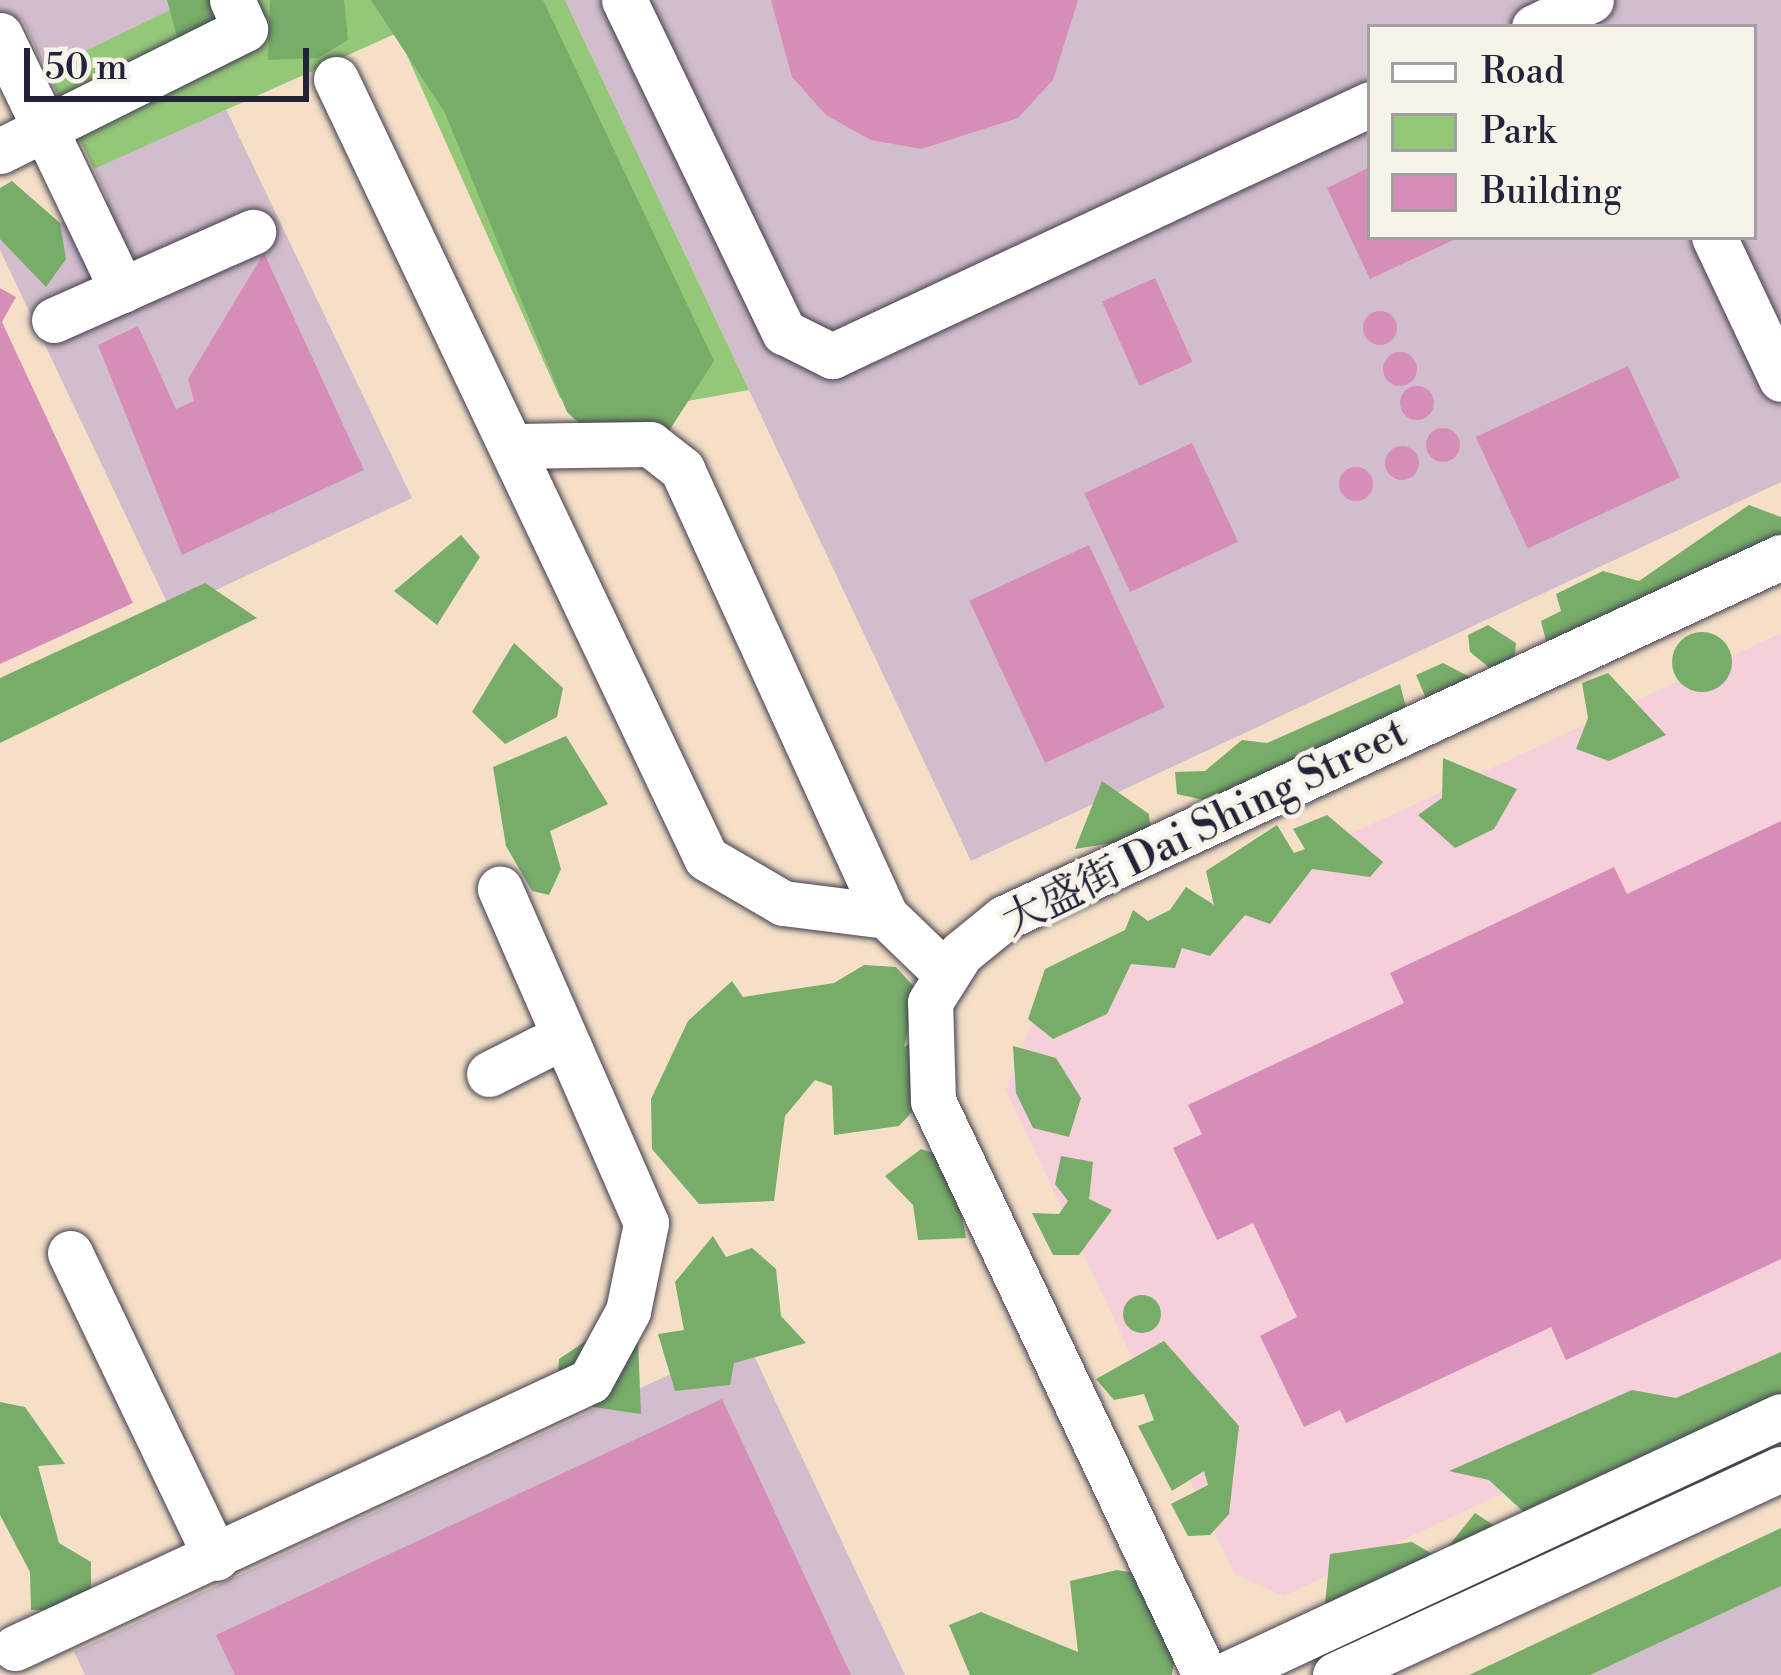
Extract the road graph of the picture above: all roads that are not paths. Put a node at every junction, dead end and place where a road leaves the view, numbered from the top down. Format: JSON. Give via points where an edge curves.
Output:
{"nodes":[{"id":1,"x":9,"y":0,"type":"edge"},
{"id":2,"x":232,"y":0,"type":"edge"},
{"id":3,"x":624,"y":0,"type":"edge"},
{"id":4,"x":1591,"y":0,"type":"edge"},
{"id":5,"x":0,"y":5,"type":"edge"},
{"id":6,"x":1540,"y":24,"type":"edge"},
{"id":7,"x":0,"y":35,"type":"edge"},
{"id":8,"x":336,"y":79,"type":"dead end"},
{"id":9,"x":1367,"y":105,"type":"edge"},
{"id":10,"x":44,"y":131,"type":"junction"},
{"id":11,"x":0,"y":152,"type":"edge"},
{"id":12,"x":253,"y":232,"type":"dead end"},
{"id":13,"x":1715,"y":240,"type":"edge"},
{"id":14,"x":122,"y":290,"type":"junction"},
{"id":15,"x":54,"y":320,"type":"dead end"},
{"id":16,"x":1781,"y":379,"type":"edge"},
{"id":17,"x":519,"y":446,"type":"junction"},
{"id":18,"x":1781,"y":557,"type":"edge"},
{"id":19,"x":500,"y":889,"type":"dead end"},
{"id":20,"x":886,"y":916,"type":"junction"},
{"id":21,"x":946,"y":974,"type":"junction"},
{"id":22,"x":564,"y":1036,"type":"junction"},
{"id":23,"x":489,"y":1074,"type":"dead end"},
{"id":24,"x":70,"y":1252,"type":"dead end"},
{"id":25,"x":1781,"y":1416,"type":"edge"},
{"id":26,"x":1781,"y":1469,"type":"edge"},
{"id":27,"x":216,"y":1558,"type":"junction"},
{"id":28,"x":14,"y":1646,"type":"edge"},
{"id":29,"x":1205,"y":1675,"type":"edge"},
{"id":30,"x":1225,"y":1675,"type":"edge"},
{"id":31,"x":1335,"y":1675,"type":"edge"}],
"edges":[{"from":1,"to":5,"type":"street"},
{"from":2,"to":10,"type":"street","via":[[245,28]]},
{"from":3,"to":9,"type":"street","via":[[784,332],[832,356]]},
{"from":4,"to":6,"type":"street"},
{"from":7,"to":10,"type":"street"},
{"from":8,"to":17,"type":"street"},
{"from":10,"to":11,"type":"street"},
{"from":10,"to":14,"type":"street"},
{"from":12,"to":14,"type":"street"},
{"from":13,"to":16,"type":"street"},
{"from":14,"to":15,"type":"street"},
{"from":17,"to":20,"type":"street","via":[[706,859],[783,903]]},
{"from":17,"to":20,"type":"street","via":[[650,444],[682,470]]},
{"from":18,"to":21,"type":"street","name":"大盛街 Dai Shing Street","via":[[1004,918]]},
{"from":19,"to":22,"type":"street"},
{"from":20,"to":21,"type":"street"},
{"from":21,"to":29,"type":"street","name":"大盛街 Dai Shing Street","via":[[926,1033],[933,1101]]},
{"from":22,"to":23,"type":"street"},
{"from":22,"to":27,"type":"street","via":[[646,1223],[628,1311],[590,1381]]},
{"from":24,"to":27,"type":"street"},
{"from":25,"to":30,"type":"street"},
{"from":26,"to":31,"type":"street"},
{"from":27,"to":28,"type":"street"}]}
